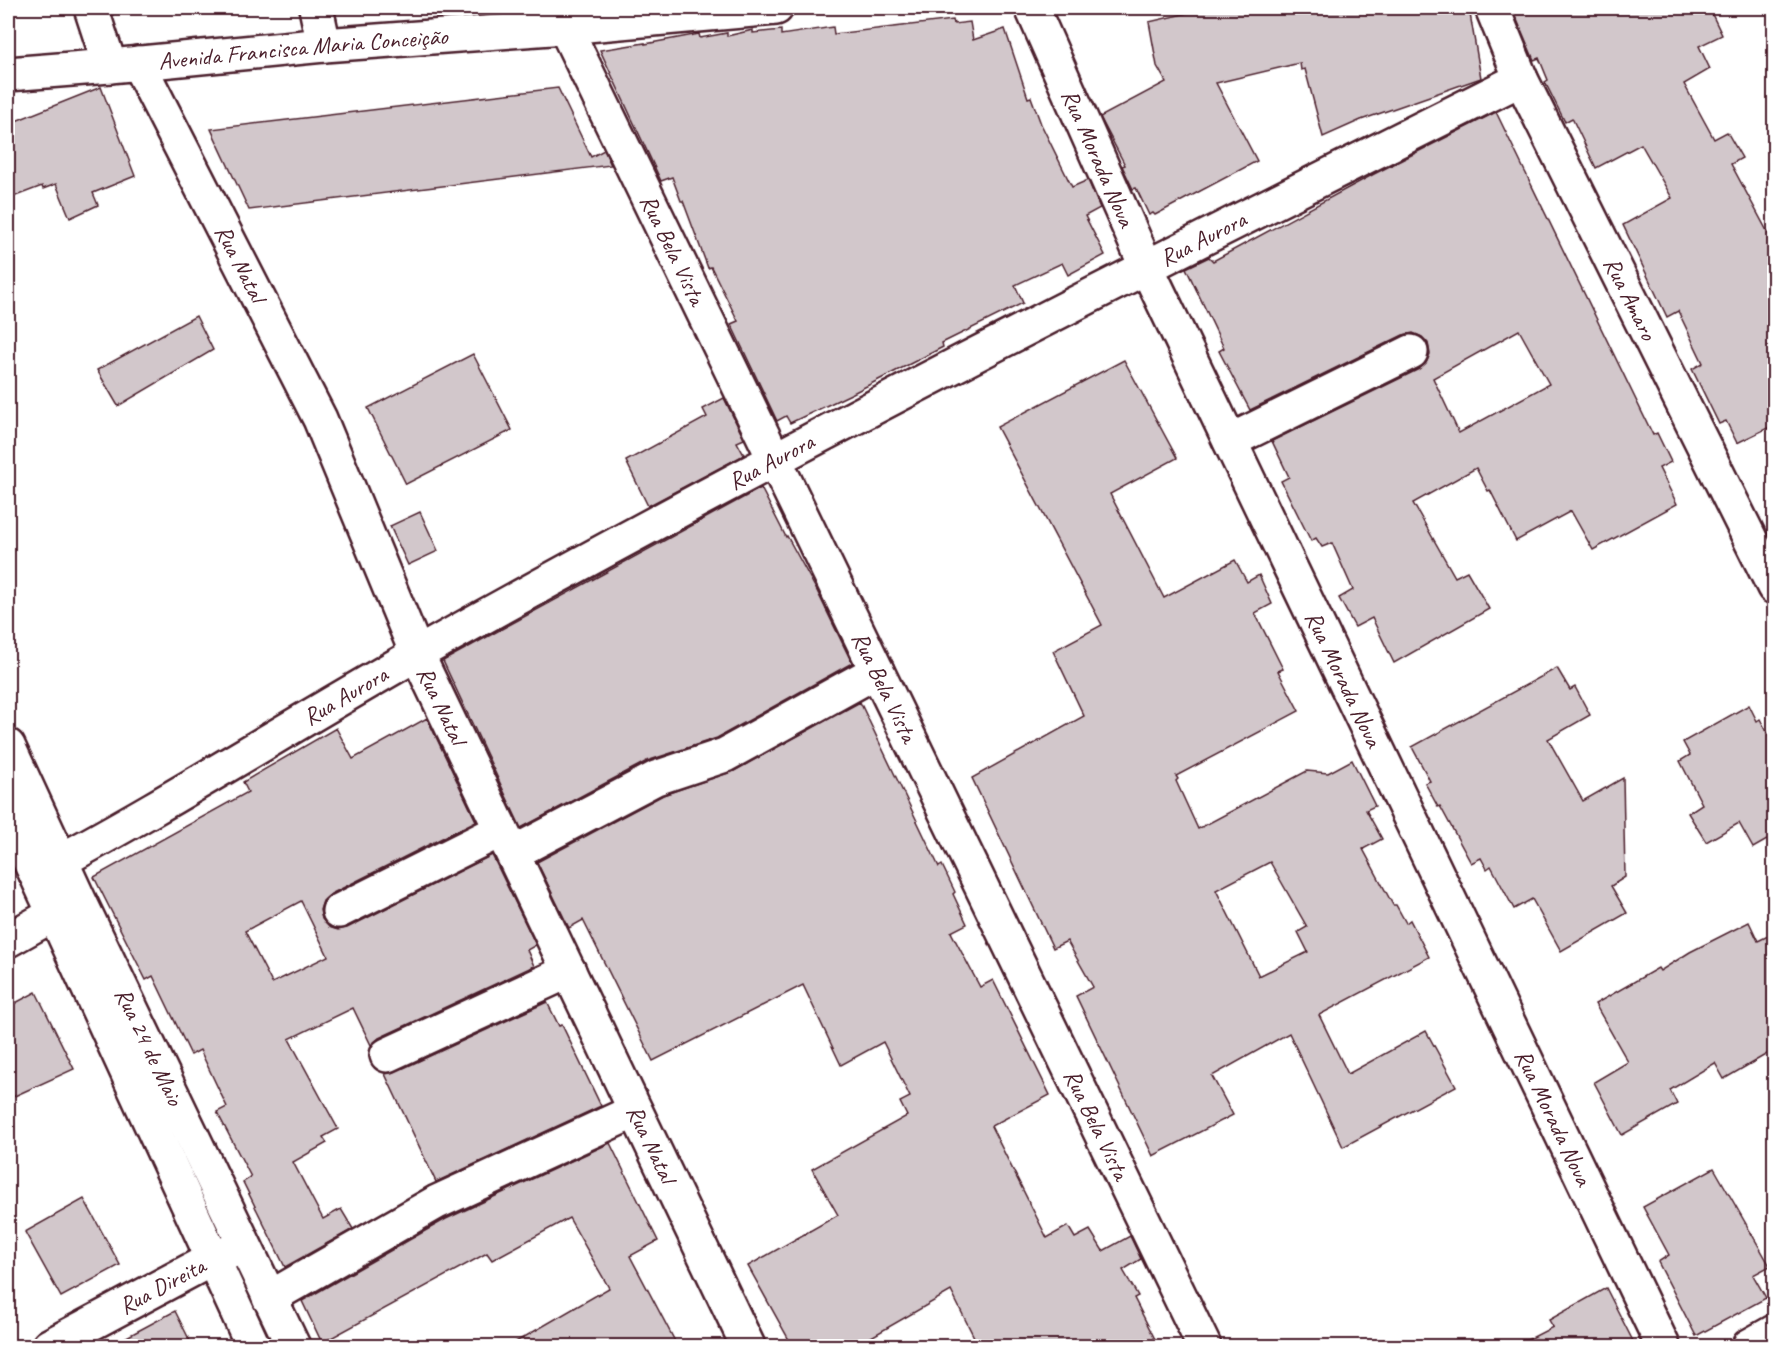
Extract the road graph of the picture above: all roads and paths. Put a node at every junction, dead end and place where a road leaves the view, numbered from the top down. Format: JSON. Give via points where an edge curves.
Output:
{"nodes":[{"id":1,"x":91,"y":8,"type":"edge"},
{"id":2,"x":316,"y":8,"type":"edge"},
{"id":3,"x":776,"y":8,"type":"edge"},
{"id":4,"x":1032,"y":8,"type":"edge"},
{"id":5,"x":1492,"y":8,"type":"edge"},
{"id":6,"x":563,"y":17,"type":"edge"},
{"id":7,"x":324,"y":45,"type":"junction"},
{"id":8,"x":124,"y":65,"type":"junction"},
{"id":9,"x":8,"y":74,"type":"edge"},
{"id":10,"x":1521,"y":79,"type":"junction"},
{"id":11,"x":1146,"y":266,"type":"junction"},
{"id":12,"x":1411,"y":352,"type":"dead end"},
{"id":13,"x":1230,"y":441,"type":"junction"},
{"id":14,"x":774,"y":460,"type":"junction"},
{"id":15,"x":1774,"y":587,"type":"edge"},
{"id":16,"x":417,"y":654,"type":"junction"},
{"id":17,"x":877,"y":671,"type":"junction"},
{"id":18,"x":8,"y":746,"type":"edge"},
{"id":19,"x":8,"y":816,"type":"edge"},
{"id":20,"x":507,"y":842,"type":"junction"},
{"id":21,"x":49,"y":867,"type":"junction"},
{"id":22,"x":67,"y":907,"type":"junction"},
{"id":23,"x":339,"y":911,"type":"dead end"},
{"id":24,"x":8,"y":940,"type":"edge"},
{"id":25,"x":569,"y":971,"type":"junction"},
{"id":26,"x":387,"y":1055,"type":"dead end"},
{"id":27,"x":635,"y":1111,"type":"junction"},
{"id":28,"x":245,"y":1246,"type":"junction"},
{"id":29,"x":212,"y":1259,"type":"junction"},
{"id":30,"x":269,"y":1298,"type":"junction"},
{"id":31,"x":1774,"y":1332,"type":"edge"},
{"id":32,"x":50,"y":1347,"type":"edge"},
{"id":33,"x":253,"y":1347,"type":"edge"},
{"id":34,"x":293,"y":1347,"type":"edge"},
{"id":35,"x":747,"y":1347,"type":"edge"},
{"id":36,"x":1204,"y":1347,"type":"edge"},
{"id":37,"x":1663,"y":1347,"type":"edge"},
{"id":38,"x":1749,"y":1347,"type":"edge"}],
"edges":[{"from":1,"to":8,"type":"street","name":"Rua Natal"},
{"from":2,"to":7,"type":"street"},
{"from":3,"to":6,"type":"street","name":"Avenida Francisca Maria Conceição"},
{"from":4,"to":11,"type":"street","name":"Rua Morada Nova"},
{"from":5,"to":10,"type":"street","name":"Rua Amaro"},
{"from":6,"to":7,"type":"street","name":"Avenida Francisca Maria Conceição"},
{"from":6,"to":14,"type":"street","name":"Rua Bela Vista"},
{"from":7,"to":8,"type":"street","name":"Avenida Francisca Maria Conceição"},
{"from":8,"to":9,"type":"street","name":"Avenida Francisca Maria Conceição"},
{"from":8,"to":16,"type":"street","name":"Rua Natal","via":[[320,419]]},
{"from":10,"to":11,"type":"street","name":"Rua Aurora"},
{"from":10,"to":15,"type":"street","name":"Rua Amaro"},
{"from":11,"to":13,"type":"street","name":"Rua Morada Nova"},
{"from":11,"to":14,"type":"street","name":"Rua Aurora"},
{"from":12,"to":13,"type":"street"},
{"from":13,"to":37,"type":"street","name":"Rua Morada Nova"},
{"from":14,"to":16,"type":"street","name":"Rua Aurora"},
{"from":14,"to":17,"type":"street","name":"Rua Bela Vista"},
{"from":16,"to":20,"type":"street","name":"Rua Natal"},
{"from":16,"to":21,"type":"street","name":"Rua Aurora"},
{"from":17,"to":20,"type":"street","via":[[724,755],[656,778]]},
{"from":17,"to":36,"type":"street","name":"Rua Bela Vista"},
{"from":18,"to":21,"type":"street","name":"Rua 24 de Maio"},
{"from":19,"to":21,"type":"street","name":"Rua 24 de Maio"},
{"from":20,"to":23,"type":"street"},
{"from":20,"to":25,"type":"street","name":"Rua Natal"},
{"from":21,"to":22,"type":"street","name":"Rua 24 de Maio"},
{"from":22,"to":24,"type":"street"},
{"from":22,"to":28,"type":"street","name":"Rua 24 de Maio"},
{"from":22,"to":29,"type":"street","name":"Rua 24 de Maio"},
{"from":25,"to":26,"type":"street"},
{"from":25,"to":27,"type":"street","name":"Rua Natal"},
{"from":27,"to":30,"type":"street","via":[[437,1202]]},
{"from":27,"to":35,"type":"street","name":"Rua Natal"},
{"from":28,"to":29,"type":"street","name":"Rua Direita"},
{"from":28,"to":30,"type":"street","name":"Rua 24 de Maio"},
{"from":29,"to":32,"type":"street","name":"Rua Direita"},
{"from":29,"to":33,"type":"street","name":"Rua 24 de Maio"},
{"from":30,"to":34,"type":"street","name":"Rua 24 de Maio"},
{"from":31,"to":38,"type":"street"}]}
